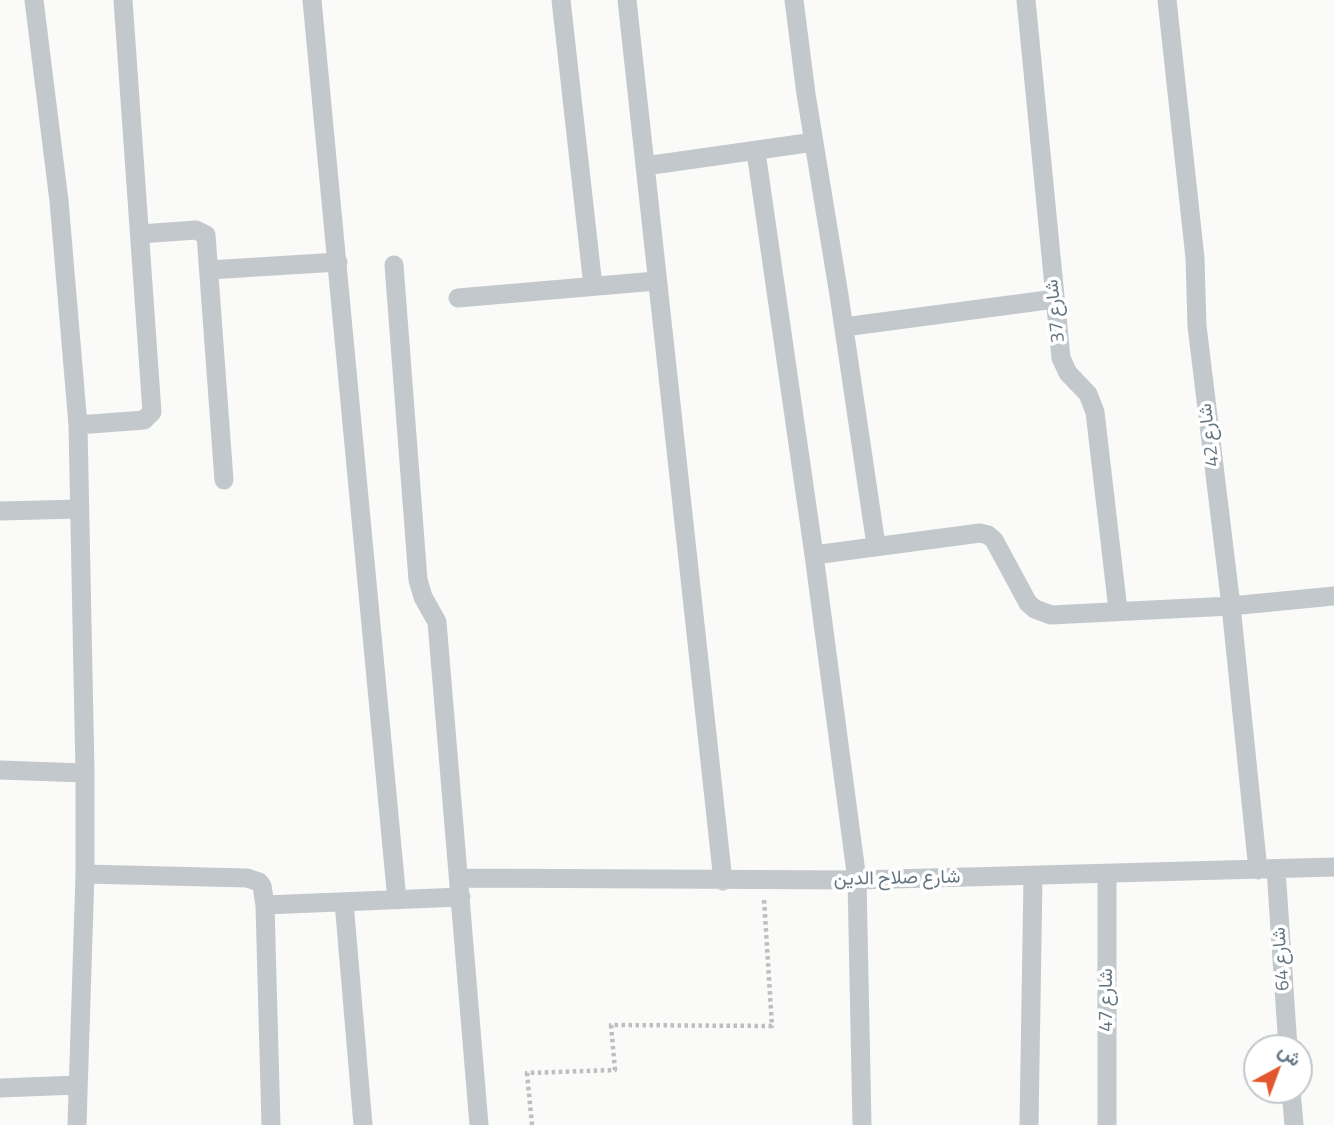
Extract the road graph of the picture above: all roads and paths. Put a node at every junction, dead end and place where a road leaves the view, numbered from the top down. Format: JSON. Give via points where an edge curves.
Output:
{"nodes":[{"id":1,"x":34,"y":0,"type":"edge"},
{"id":2,"x":123,"y":0,"type":"edge"},
{"id":3,"x":312,"y":0,"type":"edge"},
{"id":4,"x":561,"y":0,"type":"edge"},
{"id":5,"x":627,"y":0,"type":"edge"},
{"id":6,"x":794,"y":0,"type":"edge"},
{"id":7,"x":1026,"y":0,"type":"edge"},
{"id":8,"x":1167,"y":0,"type":"edge"},
{"id":9,"x":814,"y":142,"type":"junction"},
{"id":10,"x":756,"y":152,"type":"junction"},
{"id":11,"x":645,"y":166,"type":"junction"},
{"id":12,"x":139,"y":234,"type":"junction"},
{"id":13,"x":338,"y":262,"type":"junction"},
{"id":14,"x":394,"y":265,"type":"dead end"},
{"id":15,"x":209,"y":270,"type":"junction"},
{"id":16,"x":656,"y":281,"type":"junction"},
{"id":17,"x":593,"y":286,"type":"junction"},
{"id":18,"x":458,"y":298,"type":"dead end"},
{"id":19,"x":1055,"y":299,"type":"junction"},
{"id":20,"x":844,"y":327,"type":"junction"},
{"id":21,"x":78,"y":425,"type":"junction"},
{"id":22,"x":224,"y":480,"type":"dead end"},
{"id":23,"x":80,"y":509,"type":"junction"},
{"id":24,"x":0,"y":511,"type":"edge"},
{"id":25,"x":876,"y":545,"type":"junction"},
{"id":26,"x":814,"y":555,"type":"junction"},
{"id":27,"x":1334,"y":596,"type":"edge"},
{"id":28,"x":1231,"y":606,"type":"junction"},
{"id":29,"x":1118,"y":610,"type":"junction"},
{"id":30,"x":0,"y":770,"type":"edge"},
{"id":31,"x":85,"y":772,"type":"junction"},
{"id":32,"x":1334,"y":867,"type":"edge"},
{"id":33,"x":1267,"y":869,"type":"junction"},
{"id":34,"x":85,"y":874,"type":"junction"},
{"id":35,"x":1107,"y":874,"type":"junction"},
{"id":36,"x":1032,"y":877,"type":"junction"},
{"id":37,"x":764,"y":880,"type":"junction"},
{"id":38,"x":857,"y":880,"type":"junction"},
{"id":39,"x":723,"y":881,"type":"junction"},
{"id":40,"x":460,"y":887,"type":"junction"},
{"id":41,"x":397,"y":900,"type":"junction"},
{"id":42,"x":344,"y":902,"type":"junction"},
{"id":43,"x":265,"y":905,"type":"junction"},
{"id":44,"x":1287,"y":1034,"type":"edge"},
{"id":45,"x":78,"y":1085,"type":"junction"},
{"id":46,"x":0,"y":1088,"type":"edge"},
{"id":47,"x":1292,"y":1104,"type":"edge"},
{"id":48,"x":77,"y":1125,"type":"edge"},
{"id":49,"x":271,"y":1125,"type":"edge"},
{"id":50,"x":363,"y":1125,"type":"edge"},
{"id":51,"x":480,"y":1125,"type":"edge"},
{"id":52,"x":532,"y":1125,"type":"edge"},
{"id":53,"x":862,"y":1125,"type":"edge"},
{"id":54,"x":1029,"y":1125,"type":"edge"},
{"id":55,"x":1107,"y":1125,"type":"edge"},
{"id":56,"x":1294,"y":1125,"type":"edge"}],
"edges":[{"from":1,"to":21,"type":"street","via":[[60,214]]},
{"from":2,"to":12,"type":"street"},
{"from":3,"to":13,"type":"street"},
{"from":4,"to":17,"type":"street"},
{"from":5,"to":11,"type":"street"},
{"from":6,"to":9,"type":"street"},
{"from":7,"to":19,"type":"street","name":"شارع 37"},
{"from":8,"to":28,"type":"street","name":"شارع 42","via":[[1195,258],[1197,326]]},
{"from":9,"to":10,"type":"street"},
{"from":9,"to":20,"type":"street"},
{"from":10,"to":11,"type":"street"},
{"from":10,"to":26,"type":"street"},
{"from":11,"to":16,"type":"street"},
{"from":12,"to":15,"type":"street","via":[[202,232],[208,241]]},
{"from":12,"to":21,"type":"street","via":[[152,412],[144,420]]},
{"from":13,"to":15,"type":"street"},
{"from":13,"to":41,"type":"street"},
{"from":14,"to":40,"type":"street","via":[[418,580],[437,622]]},
{"from":15,"to":22,"type":"street"},
{"from":16,"to":17,"type":"street"},
{"from":16,"to":39,"type":"street"},
{"from":17,"to":18,"type":"street"},
{"from":19,"to":20,"type":"street"},
{"from":19,"to":29,"type":"street","name":"شارع 37","via":[[1061,358],[1088,394],[1095,412]]},
{"from":20,"to":25,"type":"street"},
{"from":21,"to":23,"type":"street"},
{"from":23,"to":24,"type":"street"},
{"from":23,"to":31,"type":"street"},
{"from":25,"to":26,"type":"street"},
{"from":25,"to":29,"type":"street","via":[[988,535],[1035,610],[1061,615]]},
{"from":26,"to":38,"type":"street"},
{"from":27,"to":28,"type":"street"},
{"from":28,"to":29,"type":"street"},
{"from":28,"to":33,"type":"street","name":"شارع 42"},
{"from":30,"to":31,"type":"street"},
{"from":31,"to":34,"type":"street"},
{"from":32,"to":33,"type":"street","name":"شارع صلاح الدين"},
{"from":33,"to":35,"type":"street","name":"شارع صلاح الدين"},
{"from":33,"to":44,"type":"street","name":"شارع 64"},
{"from":34,"to":43,"type":"street","via":[[247,878],[259,881]]},
{"from":34,"to":45,"type":"street"},
{"from":35,"to":36,"type":"street","name":"شارع صلاح الدين"},
{"from":35,"to":55,"type":"street","name":"شارع 47"},
{"from":36,"to":38,"type":"street","name":"شارع صلاح الدين"},
{"from":36,"to":54,"type":"street"},
{"from":37,"to":38,"type":"street","name":"شارع صلاح الدين"},
{"from":37,"to":39,"type":"street","name":"شارع صلاح الدين"},
{"from":37,"to":52,"type":"path","via":[[772,1026],[611,1025],[615,1070],[527,1073]]},
{"from":38,"to":53,"type":"street"},
{"from":39,"to":40,"type":"street","name":"شارع صلاح الدين"},
{"from":40,"to":41,"type":"street","name":"شارع صلاح الدين"},
{"from":40,"to":51,"type":"street"},
{"from":41,"to":42,"type":"street","name":"شارع صلاح الدين"},
{"from":42,"to":43,"type":"street","name":"شارع صلاح الدين"},
{"from":42,"to":50,"type":"street"},
{"from":43,"to":49,"type":"street"},
{"from":45,"to":46,"type":"street"},
{"from":45,"to":48,"type":"street"},
{"from":47,"to":56,"type":"street"}]}
